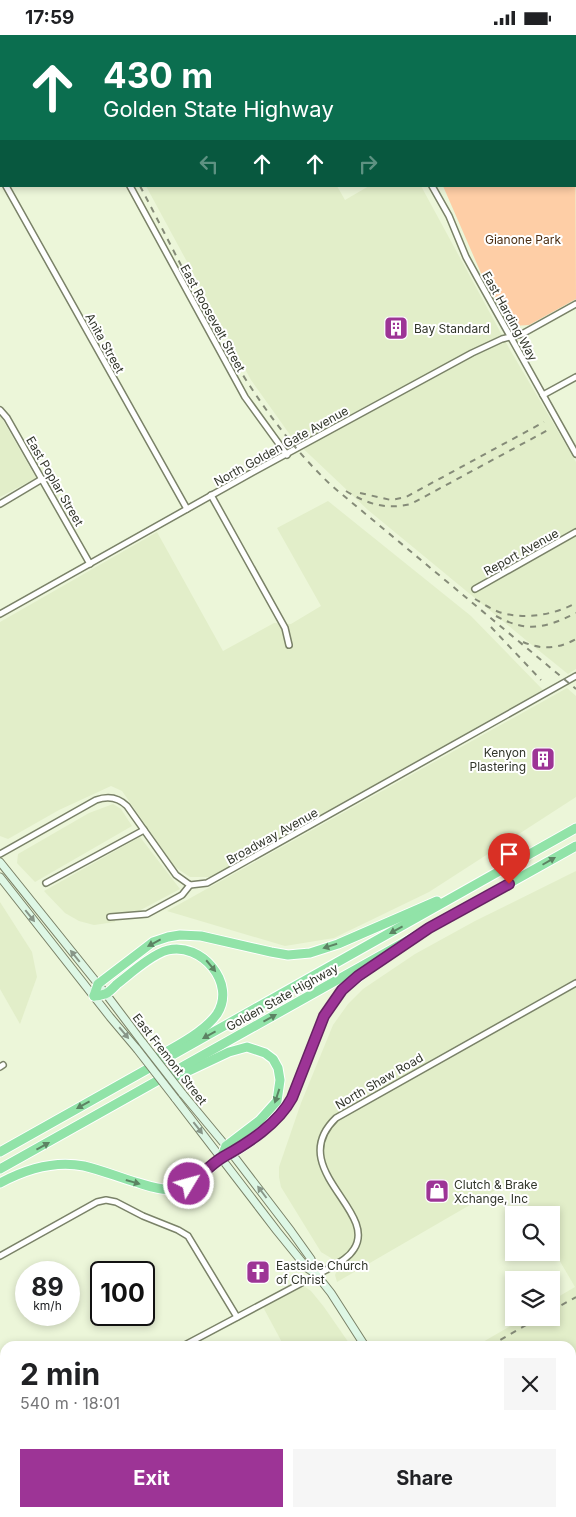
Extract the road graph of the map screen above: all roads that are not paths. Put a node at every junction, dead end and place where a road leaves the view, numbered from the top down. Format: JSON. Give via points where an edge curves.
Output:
{"nodes":[{"id":1,"x":7,"y":187,"type":"edge"},
{"id":2,"x":131,"y":187,"type":"edge"},
{"id":3,"x":433,"y":187,"type":"edge"},
{"id":4,"x":576,"y":304,"type":"edge"},
{"id":5,"x":509,"y":338,"type":"junction"},
{"id":6,"x":576,"y":377,"type":"edge"},
{"id":7,"x":543,"y":395,"type":"junction"},
{"id":8,"x":0,"y":410,"type":"edge"},
{"id":9,"x":576,"y":454,"type":"edge"},
{"id":10,"x":288,"y":455,"type":"junction"},
{"id":11,"x":42,"y":479,"type":"junction"},
{"id":12,"x":211,"y":495,"type":"junction"},
{"id":13,"x":0,"y":504,"type":"edge"},
{"id":14,"x":187,"y":509,"type":"junction"},
{"id":15,"x":576,"y":532,"type":"edge"},
{"id":16,"x":90,"y":564,"type":"junction"},
{"id":17,"x":475,"y":589,"type":"dead end"},
{"id":18,"x":0,"y":614,"type":"edge"},
{"id":19,"x":289,"y":645,"type":"dead end"},
{"id":20,"x":576,"y":676,"type":"edge"},
{"id":21,"x":576,"y":828,"type":"edge"},
{"id":22,"x":144,"y":829,"type":"junction"},
{"id":23,"x":576,"y":846,"type":"edge"},
{"id":24,"x":0,"y":854,"type":"edge"},
{"id":25,"x":0,"y":862,"type":"edge"},
{"id":26,"x":3,"y":870,"type":"edge"},
{"id":27,"x":0,"y":877,"type":"edge"},
{"id":28,"x":46,"y":883,"type":"dead end"},
{"id":29,"x":190,"y":885,"type":"junction"},
{"id":30,"x":472,"y":887,"type":"junction"},
{"id":31,"x":110,"y":917,"type":"dead end"},
{"id":32,"x":429,"y":928,"type":"junction"},
{"id":33,"x":576,"y":983,"type":"edge"},
{"id":34,"x":98,"y":984,"type":"junction"},
{"id":35,"x":106,"y":994,"type":"junction"},
{"id":36,"x":94,"y":997,"type":"junction"},
{"id":37,"x":140,"y":1046,"type":"junction"},
{"id":38,"x":166,"y":1076,"type":"junction"},
{"id":39,"x":126,"y":1082,"type":"junction"},
{"id":40,"x":226,"y":1145,"type":"junction"},
{"id":41,"x":0,"y":1152,"type":"edge"},
{"id":42,"x":232,"y":1154,"type":"junction"},
{"id":43,"x":221,"y":1158,"type":"junction"},
{"id":44,"x":0,"y":1169,"type":"edge"},
{"id":45,"x":0,"y":1183,"type":"edge"},
{"id":46,"x":0,"y":1256,"type":"edge"},
{"id":47,"x":316,"y":1275,"type":"junction"},
{"id":48,"x":237,"y":1317,"type":"junction"},
{"id":49,"x":192,"y":1341,"type":"edge"},
{"id":50,"x":362,"y":1341,"type":"edge"}],
"edges":[{"from":1,"to":14,"type":"street","name":"Anita Street"},
{"from":2,"to":10,"type":"street","name":"East Roosevelt Street","via":[[245,397]]},
{"from":3,"to":5,"type":"street","name":"East Harding Way"},
{"from":4,"to":5,"type":"street","name":"North Golden Gate Avenue"},
{"from":5,"to":7,"type":"street","name":"East Harding Way"},
{"from":5,"to":10,"type":"street","name":"North Golden Gate Avenue","via":[[472,353]]},
{"from":6,"to":7,"type":"street"},
{"from":7,"to":9,"type":"street","name":"East Harding Way"},
{"from":8,"to":11,"type":"street","name":"East Poplar Street"},
{"from":10,"to":12,"type":"street","name":"North Golden Gate Avenue"},
{"from":11,"to":13,"type":"street"},
{"from":11,"to":16,"type":"street","name":"East Poplar Street"},
{"from":12,"to":14,"type":"street","name":"North Golden Gate Avenue"},
{"from":12,"to":19,"type":"street","via":[[283,624]]},
{"from":14,"to":16,"type":"street","name":"North Golden Gate Avenue"},
{"from":15,"to":17,"type":"street","name":"Report Avenue"},
{"from":16,"to":18,"type":"street","name":"North Golden Gate Avenue"},
{"from":20,"to":29,"type":"street","name":"Broadway Avenue","via":[[224,875],[207,883]]},
{"from":21,"to":30,"type":"highway","name":"Golden State Highway"},
{"from":22,"to":24,"type":"street","via":[[124,803],[104,798]]},
{"from":22,"to":28,"type":"street"},
{"from":22,"to":29,"type":"street","via":[[172,871]]},
{"from":32,"to":23,"type":"highway","name":"Golden State Highway","one_way":true},
{"from":25,"to":26,"type":"main road","name":"East Fremont Street"},
{"from":34,"to":26,"type":"main road","name":"East Fremont Street","one_way":true},
{"from":27,"to":36,"type":"main road","name":"East Fremont Street","one_way":true},
{"from":29,"to":31,"type":"street","via":[[182,895],[148,914]]},
{"from":30,"to":34,"type":"highway","one_way":true,"via":[[310,953],[288,955],[201,936],[168,937],[153,943]]},
{"from":30,"to":39,"type":"highway","name":"Golden State Highway","one_way":true},
{"from":38,"to":32,"type":"highway","name":"Golden State Highway","one_way":true},
{"from":32,"to":42,"type":"highway","via":[[358,976],[336,997],[324,1016],[287,1108]]},
{"from":33,"to":47,"type":"street","name":"North Shaw Road","via":[[336,1117],[329,1124],[320,1144],[321,1162],[356,1223],[358,1236],[350,1255]]},
{"from":34,"to":35,"type":"main road","name":"East Fremont Street"},
{"from":34,"to":36,"type":"highway"},
{"from":35,"to":36,"type":"highway"},
{"from":35,"to":37,"type":"main road","name":"East Fremont Street"},
{"from":35,"to":39,"type":"highway","one_way":true,"via":[[157,955],[173,949],[190,951],[204,958],[216,971],[221,987],[222,1000],[212,1019],[186,1040],[138,1068]]},
{"from":36,"to":37,"type":"main road","name":"East Fremont Street","one_way":true},
{"from":37,"to":40,"type":"main road","name":"East Fremont Street","bridge":true},
{"from":37,"to":43,"type":"main road","name":"East Fremont Street","one_way":true,"bridge":true},
{"from":38,"to":40,"type":"highway","one_way":true,"via":[[178,1076],[246,1047],[273,1059],[280,1081],[277,1101],[260,1120]]},
{"from":44,"to":38,"type":"highway","name":"Golden State Highway","one_way":true},
{"from":39,"to":41,"type":"highway","name":"Golden State Highway","one_way":true},
{"from":40,"to":42,"type":"main road","name":"East Fremont Street"},
{"from":40,"to":43,"type":"highway"},
{"from":42,"to":43,"type":"highway"},
{"from":47,"to":42,"type":"main road","name":"East Fremont Street","one_way":true,"via":[[312,1259]]},
{"from":45,"to":43,"type":"highway","one_way":true,"via":[[23,1171],[64,1164],[84,1166],[170,1190],[189,1184]]},
{"from":43,"to":47,"type":"main road","name":"East Fremont Street","via":[[307,1268]]},
{"from":46,"to":48,"type":"street","via":[[97,1201],[111,1200],[188,1236]]},
{"from":47,"to":48,"type":"street","name":"North Shaw Road"},
{"from":47,"to":50,"type":"main road","name":"East Fremont Street"},
{"from":48,"to":49,"type":"street","name":"North Shaw Road"}]}
